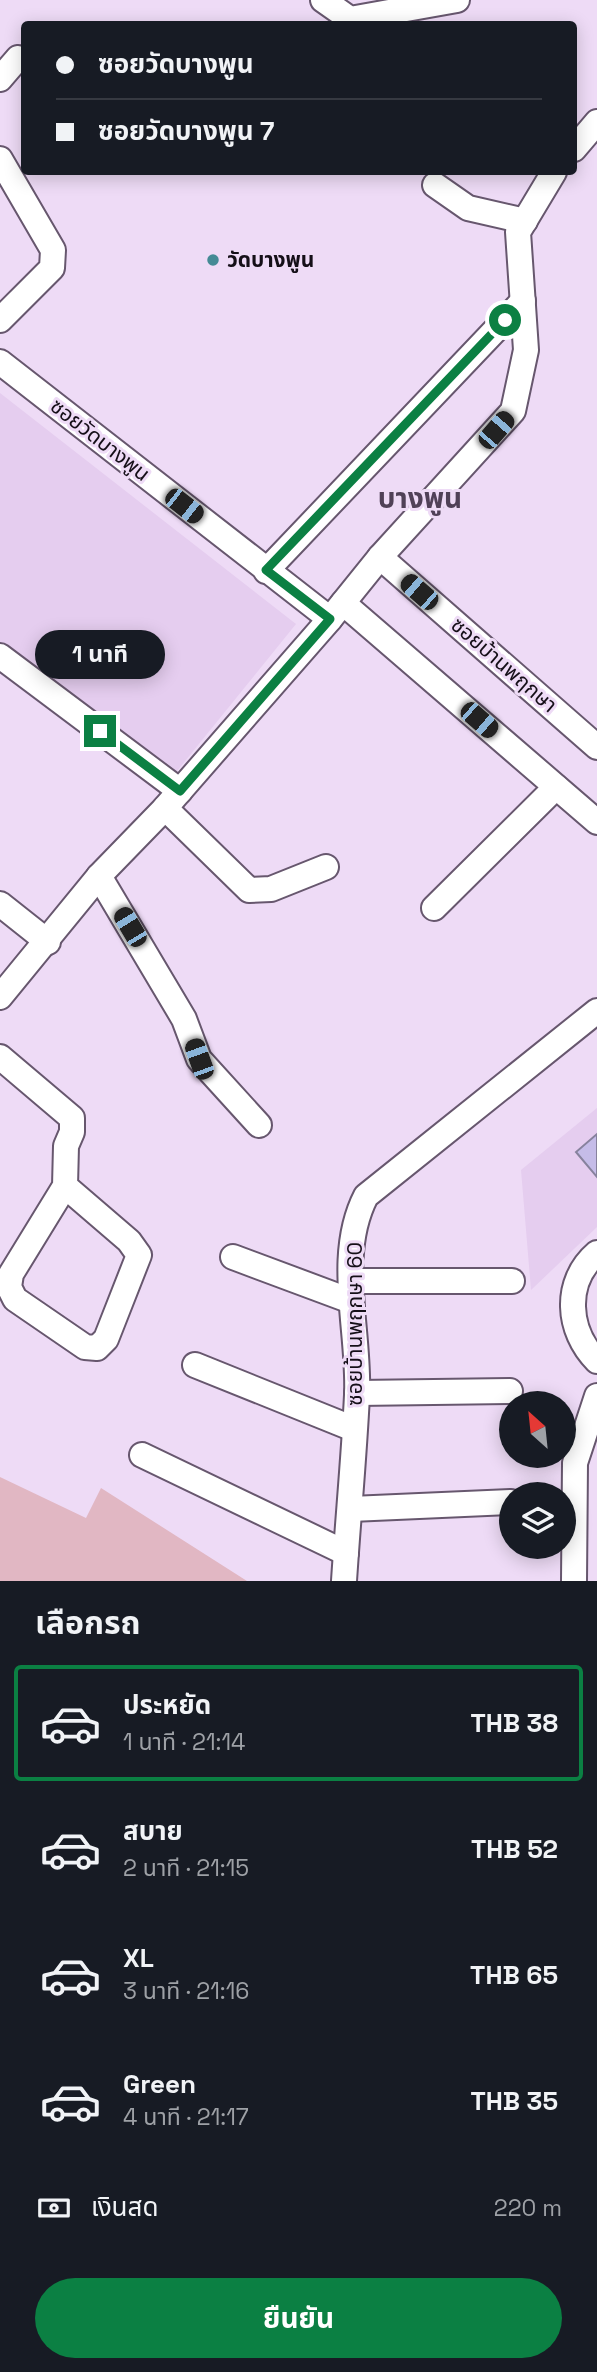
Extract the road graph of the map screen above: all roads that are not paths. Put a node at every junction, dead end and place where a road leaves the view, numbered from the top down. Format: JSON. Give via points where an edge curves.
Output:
{"nodes":[{"id":1,"x":323,"y":0,"type":"edge"},
{"id":2,"x":457,"y":0,"type":"edge"},
{"id":3,"x":18,"y":58,"type":"dead end"},
{"id":4,"x":0,"y":79,"type":"edge"},
{"id":5,"x":597,"y":122,"type":"edge"},
{"id":6,"x":577,"y":145,"type":"edge"},
{"id":7,"x":0,"y":159,"type":"edge"},
{"id":8,"x":552,"y":175,"type":"edge"},
{"id":9,"x":435,"y":185,"type":"dead end"},
{"id":10,"x":525,"y":220,"type":"junction"},
{"id":11,"x":523,"y":301,"type":"junction"},
{"id":12,"x":0,"y":320,"type":"edge"},
{"id":13,"x":0,"y":362,"type":"edge"},
{"id":14,"x":380,"y":557,"type":"junction"},
{"id":15,"x":266,"y":570,"type":"junction"},
{"id":16,"x":336,"y":611,"type":"junction"},
{"id":17,"x":0,"y":656,"type":"edge"},
{"id":18,"x":597,"y":747,"type":"edge"},
{"id":19,"x":556,"y":787,"type":"junction"},
{"id":20,"x":173,"y":799,"type":"junction"},
{"id":21,"x":597,"y":822,"type":"edge"},
{"id":22,"x":326,"y":867,"type":"dead end"},
{"id":23,"x":99,"y":876,"type":"junction"},
{"id":24,"x":0,"y":904,"type":"edge"},
{"id":25,"x":434,"y":908,"type":"dead end"},
{"id":26,"x":48,"y":942,"type":"junction"},
{"id":27,"x":0,"y":997,"type":"edge"},
{"id":28,"x":597,"y":1011,"type":"edge"},
{"id":29,"x":0,"y":1057,"type":"edge"},
{"id":30,"x":259,"y":1125,"type":"dead end"},
{"id":31,"x":65,"y":1186,"type":"junction"},
{"id":32,"x":597,"y":1253,"type":"edge"},
{"id":33,"x":233,"y":1256,"type":"dead end"},
{"id":34,"x":512,"y":1280,"type":"dead end"},
{"id":35,"x":352,"y":1291,"type":"junction"},
{"id":36,"x":597,"y":1361,"type":"edge"},
{"id":37,"x":195,"y":1365,"type":"dead end"},
{"id":38,"x":499,"y":1391,"type":"edge"},
{"id":39,"x":357,"y":1393,"type":"junction"},
{"id":40,"x":597,"y":1396,"type":"edge"},
{"id":41,"x":354,"y":1429,"type":"junction"},
{"id":42,"x":142,"y":1455,"type":"dead end"},
{"id":43,"x":499,"y":1503,"type":"edge"},
{"id":44,"x":351,"y":1510,"type":"junction"},
{"id":45,"x":346,"y":1553,"type":"junction"},
{"id":46,"x":344,"y":1581,"type":"edge"},
{"id":47,"x":574,"y":1581,"type":"edge"}],
"edges":[{"from":1,"to":2,"type":"street","via":[[350,19]]},
{"from":3,"to":4,"type":"street"},
{"from":5,"to":6,"type":"street"},
{"from":7,"to":12,"type":"street","via":[[53,250],[52,268]]},
{"from":8,"to":10,"type":"street"},
{"from":9,"to":10,"type":"street","via":[[468,208]]},
{"from":10,"to":11,"type":"street","via":[[518,232]]},
{"from":11,"to":14,"type":"street","via":[[526,350],[513,411]]},
{"from":11,"to":15,"type":"street"},
{"from":13,"to":15,"type":"street","name":"ซอยวัดบางพูน"},
{"from":14,"to":16,"type":"street"},
{"from":14,"to":18,"type":"street","name":"ซอยบ้านพฤกษา"},
{"from":15,"to":16,"type":"street","name":"ซอยวัดบางพูน"},
{"from":16,"to":19,"type":"street","name":"ซอยวัดบางพูน"},
{"from":16,"to":20,"type":"street"},
{"from":17,"to":20,"type":"street"},
{"from":19,"to":21,"type":"street","name":"ซอยวัดบางพูน"},
{"from":19,"to":25,"type":"street"},
{"from":20,"to":22,"type":"street","via":[[249,890],[271,889]]},
{"from":20,"to":23,"type":"street"},
{"from":23,"to":26,"type":"street"},
{"from":23,"to":30,"type":"street","via":[[184,1019],[199,1059]]},
{"from":24,"to":26,"type":"street"},
{"from":26,"to":27,"type":"street"},
{"from":28,"to":35,"type":"street","name":"ซอยบ้านพฤกษา 60","via":[[366,1196],[355,1218]]},
{"from":29,"to":31,"type":"street","via":[[72,1118]]},
{"from":31,"to":31,"type":"street","via":[[139,1255],[106,1339],[97,1348],[85,1348],[15,1299],[9,1287],[12,1274]]},
{"from":32,"to":36,"type":"street","via":[[577,1280],[573,1308],[579,1337]]},
{"from":33,"to":35,"type":"street"},
{"from":34,"to":35,"type":"street"},
{"from":35,"to":39,"type":"street","name":"ซอยบ้านพฤกษา 60"},
{"from":37,"to":41,"type":"street"},
{"from":38,"to":39,"type":"street"},
{"from":39,"to":41,"type":"street","name":"ซอยบ้านพฤกษา 60"},
{"from":40,"to":47,"type":"street","via":[[575,1463]]},
{"from":41,"to":44,"type":"street","name":"ซอยบ้านพฤกษา 60"},
{"from":42,"to":45,"type":"street"},
{"from":43,"to":44,"type":"street"},
{"from":44,"to":45,"type":"street","name":"ซอยบ้านพฤกษา 60"},
{"from":45,"to":46,"type":"street","name":"ซอยบ้านพฤกษา 60"}]}
